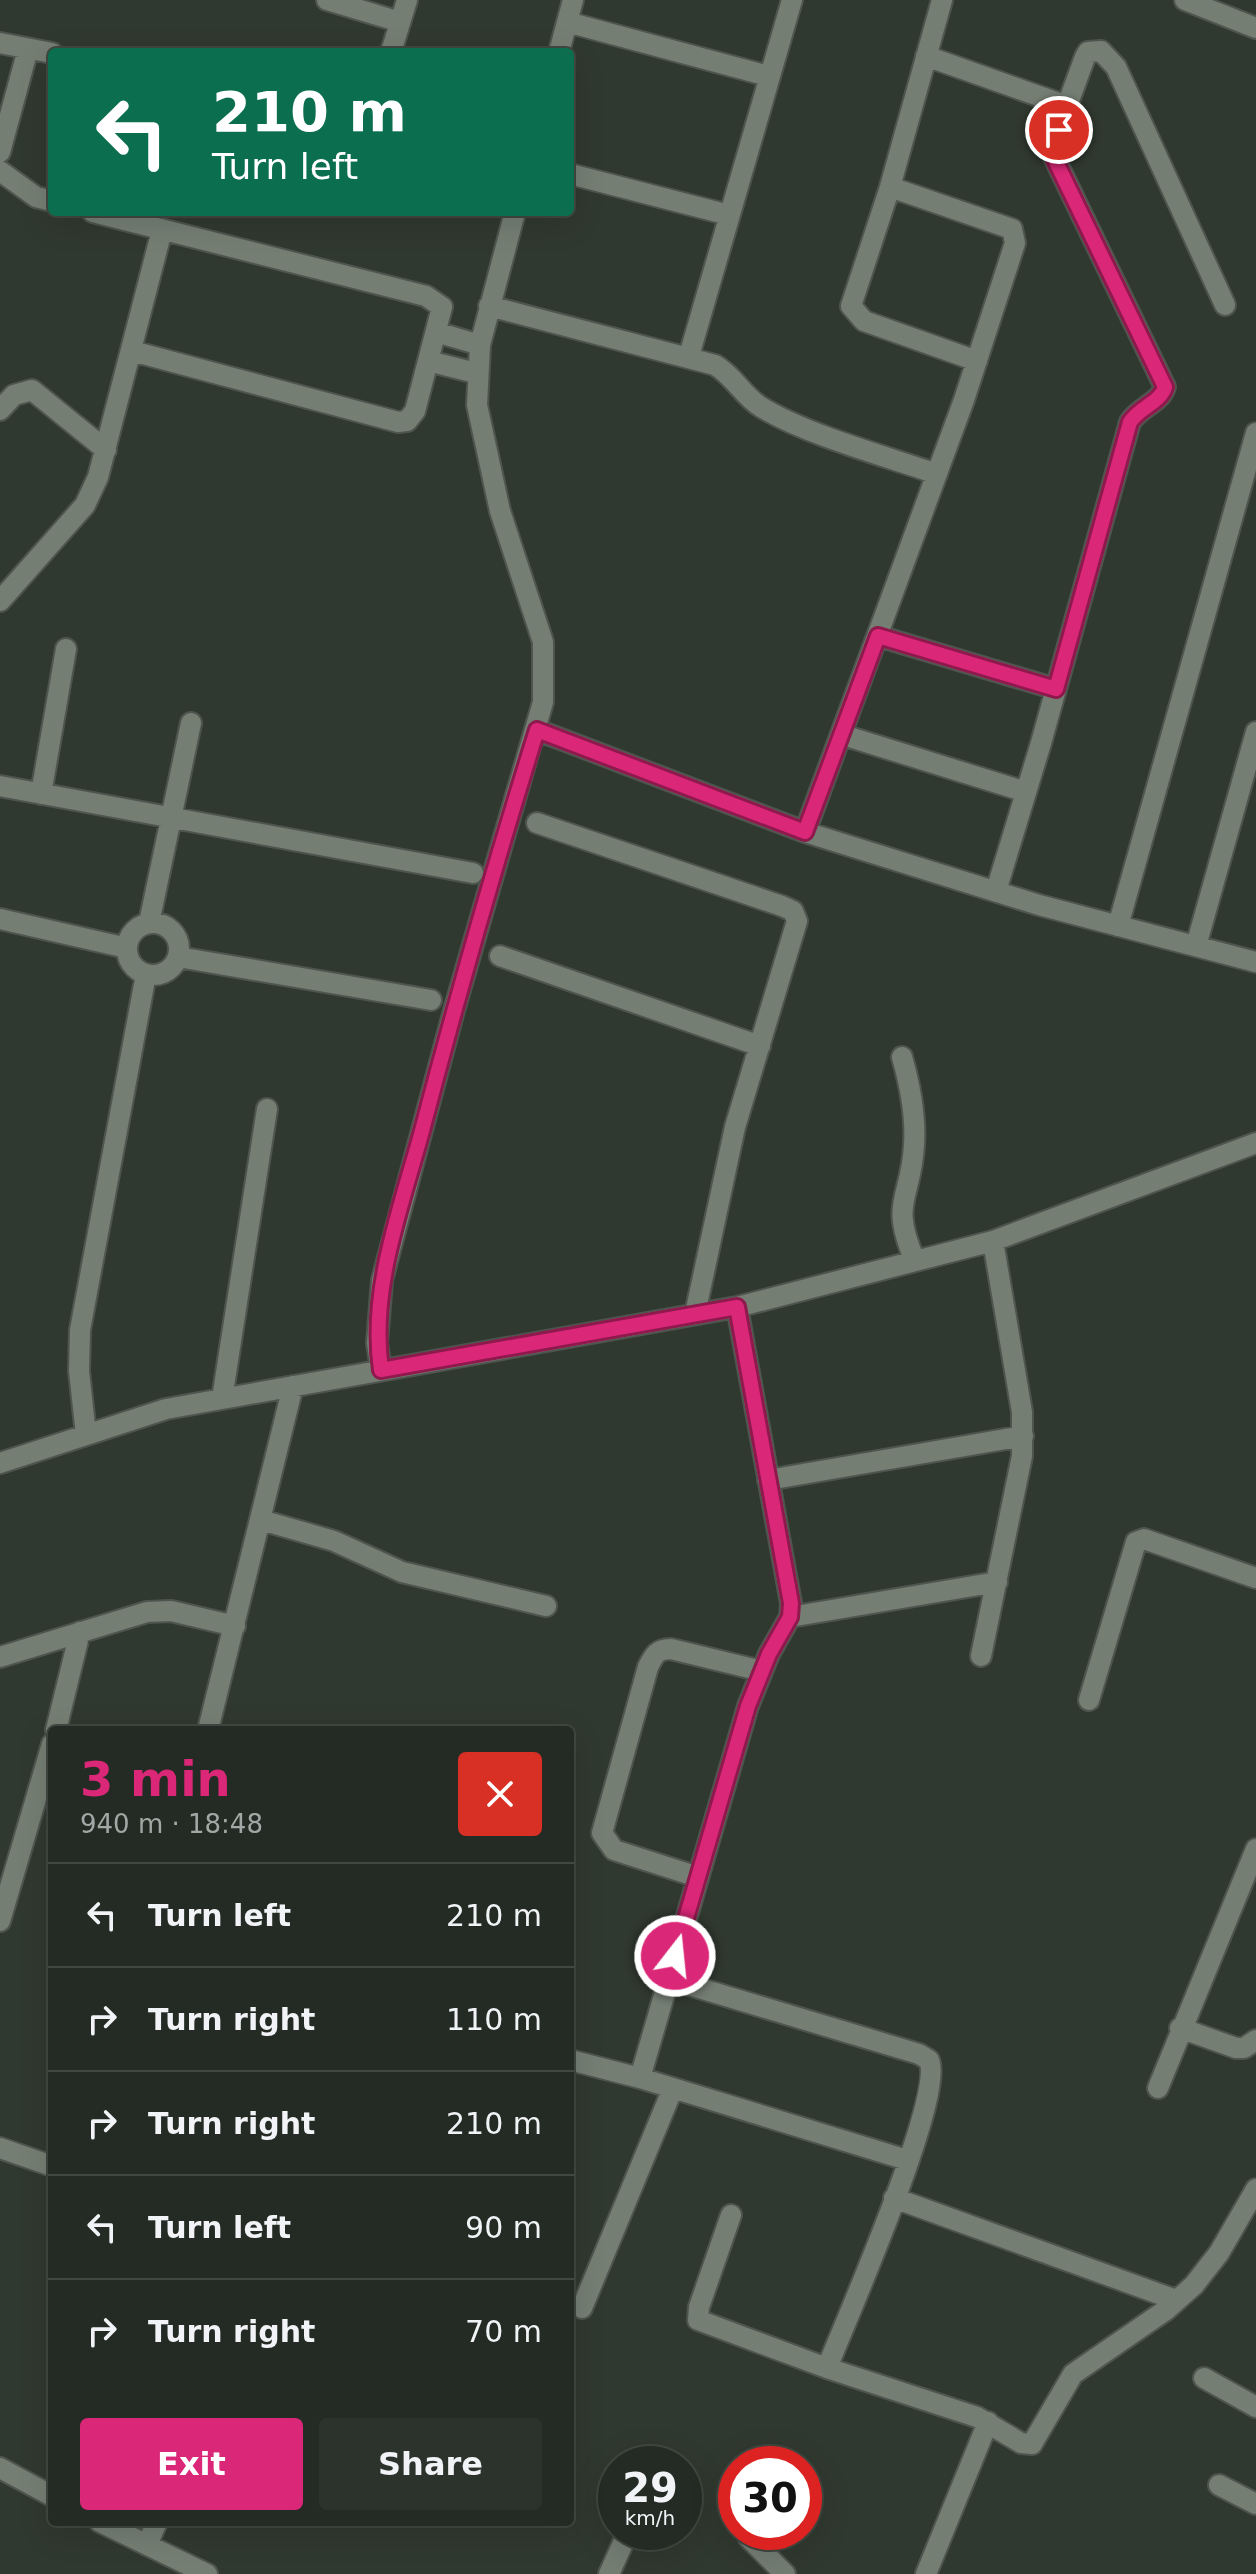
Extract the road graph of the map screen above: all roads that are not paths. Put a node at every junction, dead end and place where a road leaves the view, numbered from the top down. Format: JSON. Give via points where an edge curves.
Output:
{"nodes":[{"id":1,"x":327,"y":0,"type":"edge"},
{"id":2,"x":407,"y":0,"type":"edge"},
{"id":3,"x":573,"y":0,"type":"edge"},
{"id":4,"x":792,"y":0,"type":"edge"},
{"id":5,"x":942,"y":0,"type":"edge"},
{"id":6,"x":1185,"y":0,"type":"edge"},
{"id":7,"x":400,"y":22,"type":"junction"},
{"id":8,"x":567,"y":22,"type":"junction"},
{"id":9,"x":1256,"y":28,"type":"edge"},
{"id":10,"x":0,"y":43,"type":"edge"},
{"id":11,"x":392,"y":48,"type":"edge"},
{"id":12,"x":560,"y":48,"type":"edge"},
{"id":13,"x":28,"y":49,"type":"junction"},
{"id":14,"x":48,"y":52,"type":"edge"},
{"id":15,"x":926,"y":56,"type":"junction"},
{"id":16,"x":768,"y":76,"type":"junction"},
{"id":17,"x":1067,"y":106,"type":"junction"},
{"id":18,"x":0,"y":152,"type":"edge"},
{"id":19,"x":0,"y":171,"type":"edge"},
{"id":20,"x":574,"y":175,"type":"edge"},
{"id":21,"x":890,"y":187,"type":"junction"},
{"id":22,"x":48,"y":200,"type":"edge"},
{"id":23,"x":729,"y":215,"type":"junction"},
{"id":24,"x":108,"y":216,"type":"edge"},
{"id":25,"x":514,"y":216,"type":"edge"},
{"id":26,"x":162,"y":230,"type":"junction"},
{"id":27,"x":1225,"y":305,"type":"dead end"},
{"id":28,"x":489,"y":306,"type":"junction"},
{"id":29,"x":436,"y":332,"type":"junction"},
{"id":30,"x":480,"y":345,"type":"junction"},
{"id":31,"x":132,"y":351,"type":"junction"},
{"id":32,"x":689,"y":356,"type":"junction"},
{"id":33,"x":428,"y":361,"type":"junction"},
{"id":34,"x":977,"y":361,"type":"junction"},
{"id":35,"x":476,"y":373,"type":"junction"},
{"id":36,"x":0,"y":410,"type":"edge"},
{"id":37,"x":1256,"y":433,"type":"edge"},
{"id":38,"x":106,"y":450,"type":"junction"},
{"id":39,"x":937,"y":474,"type":"junction"},
{"id":40,"x":0,"y":601,"type":"edge"},
{"id":41,"x":878,"y":636,"type":"junction"},
{"id":42,"x":66,"y":649,"type":"dead end"},
{"id":43,"x":1056,"y":689,"type":"junction"},
{"id":44,"x":191,"y":723,"type":"dead end"},
{"id":45,"x":537,"y":730,"type":"junction"},
{"id":46,"x":1256,"y":732,"type":"edge"},
{"id":47,"x":843,"y":735,"type":"junction"},
{"id":48,"x":0,"y":786,"type":"edge"},
{"id":49,"x":1026,"y":792,"type":"junction"},
{"id":50,"x":41,"y":794,"type":"junction"},
{"id":51,"x":171,"y":819,"type":"junction"},
{"id":52,"x":537,"y":823,"type":"dead end"},
{"id":53,"x":805,"y":832,"type":"junction"},
{"id":54,"x":473,"y":873,"type":"dead end"},
{"id":55,"x":996,"y":891,"type":"junction"},
{"id":56,"x":0,"y":919,"type":"edge"},
{"id":57,"x":149,"y":923,"type":"junction"},
{"id":58,"x":1118,"y":926,"type":"junction"},
{"id":59,"x":1196,"y":946,"type":"junction"},
{"id":60,"x":127,"y":948,"type":"junction"},
{"id":61,"x":500,"y":956,"type":"dead end"},
{"id":62,"x":178,"y":957,"type":"junction"},
{"id":63,"x":1256,"y":962,"type":"edge"},
{"id":64,"x":146,"y":974,"type":"junction"},
{"id":65,"x":431,"y":1000,"type":"dead end"},
{"id":66,"x":760,"y":1046,"type":"junction"},
{"id":67,"x":902,"y":1057,"type":"dead end"},
{"id":68,"x":267,"y":1109,"type":"dead end"},
{"id":69,"x":1256,"y":1143,"type":"edge"},
{"id":70,"x":993,"y":1241,"type":"junction"},
{"id":71,"x":915,"y":1261,"type":"junction"},
{"id":72,"x":737,"y":1307,"type":"junction"},
{"id":73,"x":695,"y":1314,"type":"junction"},
{"id":74,"x":381,"y":1370,"type":"junction"},
{"id":75,"x":293,"y":1386,"type":"junction"},
{"id":76,"x":222,"y":1399,"type":"junction"},
{"id":77,"x":86,"y":1435,"type":"junction"},
{"id":78,"x":1023,"y":1436,"type":"junction"},
{"id":79,"x":0,"y":1463,"type":"edge"},
{"id":80,"x":768,"y":1480,"type":"junction"},
{"id":81,"x":261,"y":1520,"type":"junction"},
{"id":82,"x":1256,"y":1578,"type":"edge"},
{"id":83,"x":997,"y":1582,"type":"junction"},
{"id":84,"x":546,"y":1606,"type":"dead end"},
{"id":85,"x":790,"y":1617,"type":"junction"},
{"id":86,"x":235,"y":1626,"type":"junction"},
{"id":87,"x":80,"y":1632,"type":"junction"},
{"id":88,"x":981,"y":1656,"type":"dead end"},
{"id":89,"x":0,"y":1657,"type":"edge"},
{"id":90,"x":762,"y":1671,"type":"junction"},
{"id":91,"x":1089,"y":1700,"type":"dead end"},
{"id":92,"x":57,"y":1726,"type":"edge"},
{"id":93,"x":209,"y":1726,"type":"edge"},
{"id":94,"x":48,"y":1758,"type":"edge"},
{"id":95,"x":1256,"y":1849,"type":"edge"},
{"id":96,"x":698,"y":1877,"type":"junction"},
{"id":97,"x":0,"y":1921,"type":"edge"},
{"id":98,"x":669,"y":1979,"type":"junction"},
{"id":99,"x":1180,"y":2028,"type":"junction"},
{"id":100,"x":1256,"y":2040,"type":"edge"},
{"id":101,"x":574,"y":2061,"type":"edge"},
{"id":102,"x":640,"y":2078,"type":"junction"},
{"id":103,"x":673,"y":2088,"type":"junction"},
{"id":104,"x":1158,"y":2088,"type":"dead end"},
{"id":105,"x":0,"y":2148,"type":"edge"},
{"id":106,"x":907,"y":2160,"type":"junction"},
{"id":107,"x":48,"y":2165,"type":"edge"},
{"id":108,"x":1256,"y":2189,"type":"edge"},
{"id":109,"x":894,"y":2198,"type":"junction"},
{"id":110,"x":731,"y":2215,"type":"dead end"},
{"id":111,"x":1176,"y":2300,"type":"junction"},
{"id":112,"x":582,"y":2308,"type":"dead end"},
{"id":113,"x":827,"y":2368,"type":"junction"},
{"id":114,"x":1204,"y":2378,"type":"dead end"},
{"id":115,"x":1256,"y":2407,"type":"edge"},
{"id":116,"x":988,"y":2422,"type":"junction"},
{"id":117,"x":0,"y":2468,"type":"edge"},
{"id":118,"x":1219,"y":2485,"type":"dead end"},
{"id":119,"x":48,"y":2494,"type":"edge"},
{"id":120,"x":1256,"y":2504,"type":"edge"},
{"id":121,"x":108,"y":2526,"type":"edge"},
{"id":122,"x":155,"y":2526,"type":"edge"},
{"id":123,"x":147,"y":2545,"type":"junction"},
{"id":124,"x":620,"y":2550,"type":"edge"},
{"id":125,"x":761,"y":2550,"type":"edge"},
{"id":126,"x":207,"y":2574,"type":"edge"},
{"id":127,"x":609,"y":2574,"type":"edge"},
{"id":128,"x":785,"y":2574,"type":"edge"},
{"id":129,"x":926,"y":2574,"type":"edge"}],
"edges":[{"from":1,"to":7,"type":"street"},
{"from":2,"to":7,"type":"street"},
{"from":3,"to":8,"type":"street"},
{"from":4,"to":16,"type":"street"},
{"from":5,"to":15,"type":"street"},
{"from":6,"to":9,"type":"street"},
{"from":7,"to":11,"type":"street"},
{"from":8,"to":12,"type":"street"},
{"from":8,"to":16,"type":"street"},
{"from":10,"to":13,"type":"street"},
{"from":13,"to":14,"type":"street"},
{"from":13,"to":18,"type":"street"},
{"from":15,"to":17,"type":"street"},
{"from":15,"to":21,"type":"street"},
{"from":16,"to":23,"type":"street"},
{"from":17,"to":27,"type":"street","via":[[1088,52],[1101,51],[1116,67]]},
{"from":17,"to":43,"type":"street","via":[[1053,155],[1165,387],[1158,400],[1139,409],[1130,422]]},
{"from":19,"to":22,"type":"street"},
{"from":20,"to":23,"type":"street"},
{"from":21,"to":34,"type":"street","via":[[851,306],[864,321]]},
{"from":21,"to":34,"type":"street","via":[[1006,226],[1016,235]]},
{"from":23,"to":32,"type":"street"},
{"from":24,"to":26,"type":"street"},
{"from":25,"to":28,"type":"street"},
{"from":26,"to":29,"type":"street","via":[[426,296],[442,307]]},
{"from":26,"to":31,"type":"street"},
{"from":28,"to":30,"type":"street"},
{"from":28,"to":32,"type":"street"},
{"from":29,"to":30,"type":"street"},
{"from":29,"to":33,"type":"street"},
{"from":30,"to":35,"type":"street"},
{"from":31,"to":33,"type":"street","via":[[398,422],[412,418]]},
{"from":31,"to":38,"type":"street"},
{"from":32,"to":39,"type":"street","via":[[727,372],[761,407]]},
{"from":33,"to":35,"type":"street"},
{"from":34,"to":39,"type":"street"},
{"from":35,"to":45,"type":"street","via":[[477,405],[500,511],[543,642],[546,672]]},
{"from":36,"to":38,"type":"street","via":[[14,395],[32,390]]},
{"from":37,"to":58,"type":"street"},
{"from":38,"to":40,"type":"street","via":[[85,505]]},
{"from":39,"to":41,"type":"street"},
{"from":41,"to":43,"type":"street"},
{"from":41,"to":47,"type":"street"},
{"from":42,"to":50,"type":"street"},
{"from":43,"to":49,"type":"street"},
{"from":44,"to":51,"type":"street"},
{"from":45,"to":53,"type":"street"},
{"from":45,"to":74,"type":"street","via":[[382,1280],[377,1332]]},
{"from":46,"to":59,"type":"street"},
{"from":47,"to":49,"type":"street"},
{"from":47,"to":53,"type":"street"},
{"from":48,"to":50,"type":"street"},
{"from":49,"to":55,"type":"street"},
{"from":50,"to":51,"type":"street"},
{"from":51,"to":54,"type":"street"},
{"from":51,"to":57,"type":"street"},
{"from":52,"to":66,"type":"street","via":[[793,911],[796,932]]},
{"from":53,"to":55,"type":"street"},
{"from":55,"to":58,"type":"street"},
{"from":56,"to":60,"type":"street"},
{"from":57,"to":60,"type":"street","via":[[134,932]]},
{"from":57,"to":62,"type":"street","via":[[174,932]]},
{"from":58,"to":59,"type":"street"},
{"from":59,"to":63,"type":"street"},
{"from":60,"to":64,"type":"street","via":[[133,965]]},
{"from":61,"to":66,"type":"street"},
{"from":62,"to":64,"type":"street","via":[[162,974]]},
{"from":62,"to":65,"type":"street"},
{"from":64,"to":77,"type":"street","via":[[80,1330]]},
{"from":66,"to":73,"type":"street","via":[[735,1127]]},
{"from":67,"to":71,"type":"street","via":[[914,1143],[901,1229]]},
{"from":68,"to":76,"type":"street"},
{"from":69,"to":70,"type":"street"},
{"from":70,"to":71,"type":"street"},
{"from":70,"to":78,"type":"street"},
{"from":71,"to":72,"type":"street"},
{"from":72,"to":73,"type":"street"},
{"from":72,"to":80,"type":"street"},
{"from":73,"to":74,"type":"street"},
{"from":74,"to":75,"type":"street"},
{"from":75,"to":76,"type":"street"},
{"from":75,"to":81,"type":"street"},
{"from":76,"to":77,"type":"street","via":[[166,1409]]},
{"from":77,"to":79,"type":"street"},
{"from":78,"to":80,"type":"street"},
{"from":78,"to":83,"type":"street"},
{"from":80,"to":85,"type":"street"},
{"from":81,"to":84,"type":"street","via":[[334,1541],[402,1572]]},
{"from":81,"to":86,"type":"street"},
{"from":82,"to":91,"type":"street","via":[[1144,1539],[1136,1542]]},
{"from":83,"to":85,"type":"street"},
{"from":83,"to":88,"type":"street"},
{"from":85,"to":90,"type":"street"},
{"from":86,"to":87,"type":"street","via":[[171,1611],[147,1612]]},
{"from":86,"to":93,"type":"street"},
{"from":87,"to":89,"type":"street"},
{"from":87,"to":92,"type":"street"},
{"from":90,"to":96,"type":"street"},
{"from":90,"to":96,"type":"street","via":[[671,1649],[654,1655],[648,1667],[602,1833],[614,1850]]},
{"from":94,"to":97,"type":"street"},
{"from":95,"to":99,"type":"street"},
{"from":96,"to":98,"type":"street"},
{"from":98,"to":102,"type":"street"},
{"from":98,"to":106,"type":"street","via":[[929,2060],[932,2082]]},
{"from":99,"to":100,"type":"street","via":[[1236,2048]]},
{"from":99,"to":104,"type":"street"},
{"from":101,"to":102,"type":"street"},
{"from":102,"to":103,"type":"street"},
{"from":103,"to":106,"type":"street"},
{"from":103,"to":112,"type":"street"},
{"from":105,"to":107,"type":"street"},
{"from":106,"to":109,"type":"street"},
{"from":108,"to":111,"type":"street","via":[[1219,2253]]},
{"from":109,"to":111,"type":"street"},
{"from":109,"to":113,"type":"street"},
{"from":110,"to":113,"type":"street","via":[[698,2320]]},
{"from":111,"to":116,"type":"street","via":[[1073,2374],[1032,2444],[1021,2443]]},
{"from":113,"to":116,"type":"street"},
{"from":114,"to":115,"type":"street"},
{"from":116,"to":129,"type":"street"},
{"from":117,"to":119,"type":"street"},
{"from":118,"to":120,"type":"street"},
{"from":121,"to":123,"type":"street"},
{"from":122,"to":123,"type":"street"},
{"from":123,"to":126,"type":"street"},
{"from":124,"to":127,"type":"street"},
{"from":125,"to":128,"type":"street"}]}
